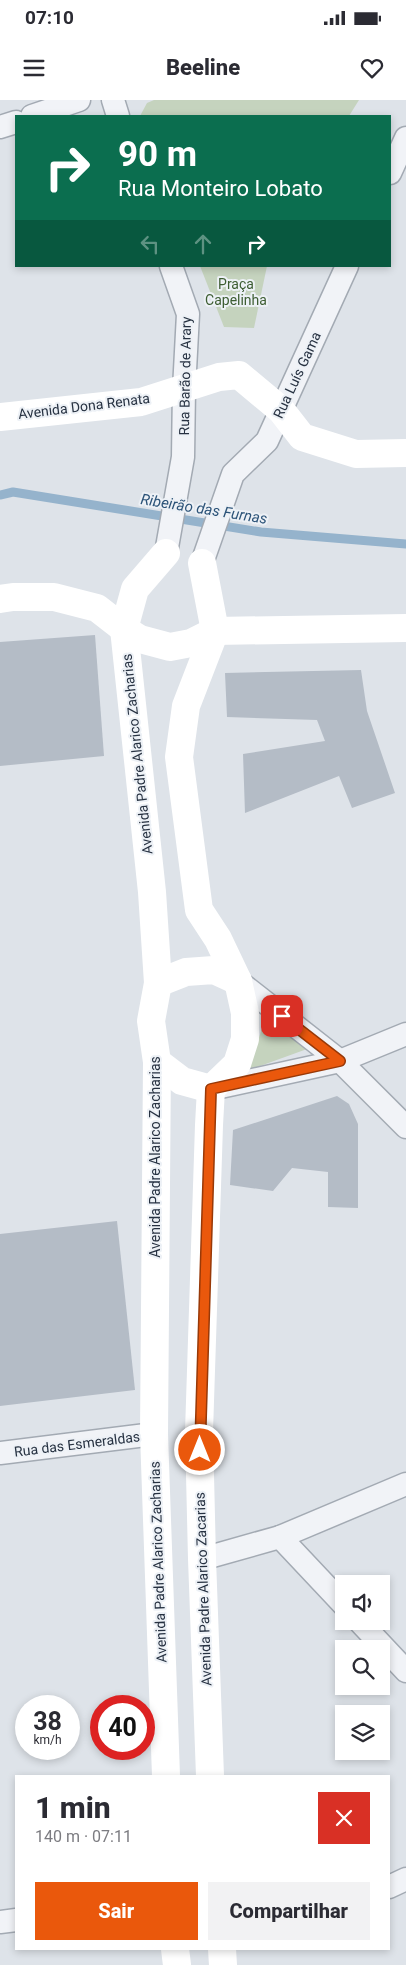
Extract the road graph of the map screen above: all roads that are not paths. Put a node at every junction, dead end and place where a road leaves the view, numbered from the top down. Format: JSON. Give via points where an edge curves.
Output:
{"nodes":[{"id":1,"x":79,"y":100,"type":"edge"},
{"id":2,"x":112,"y":100,"type":"edge"},
{"id":3,"x":35,"y":115,"type":"edge"},
{"id":4,"x":118,"y":115,"type":"edge"},
{"id":5,"x":15,"y":122,"type":"edge"},
{"id":6,"x":0,"y":127,"type":"edge"},
{"id":7,"x":406,"y":138,"type":"edge"},
{"id":8,"x":391,"y":171,"type":"edge"},
{"id":9,"x":171,"y":267,"type":"edge"},
{"id":10,"x":347,"y":267,"type":"edge"},
{"id":11,"x":184,"y":389,"type":"junction"},
{"id":12,"x":281,"y":410,"type":"junction"},
{"id":13,"x":0,"y":417,"type":"edge"},
{"id":14,"x":406,"y":453,"type":"edge"},
{"id":15,"x":166,"y":553,"type":"joint"},
{"id":16,"x":202,"y":563,"type":"joint"},
{"id":17,"x":0,"y":599,"type":"edge"},
{"id":18,"x":406,"y":628,"type":"edge"},
{"id":19,"x":124,"y":629,"type":"junction"},
{"id":20,"x":214,"y":632,"type":"junction"},
{"id":21,"x":238,"y":981,"type":"junction"},
{"id":22,"x":158,"y":983,"type":"junction"},
{"id":23,"x":406,"y":1034,"type":"edge"},
{"id":24,"x":340,"y":1061,"type":"junction"},
{"id":25,"x":157,"y":1062,"type":"junction"},
{"id":26,"x":211,"y":1089,"type":"junction"},
{"id":27,"x":406,"y":1127,"type":"edge"},
{"id":28,"x":154,"y":1434,"type":"junction"},
{"id":29,"x":0,"y":1453,"type":"edge"},
{"id":30,"x":406,"y":1484,"type":"edge"},
{"id":31,"x":280,"y":1536,"type":"junction"},
{"id":32,"x":202,"y":1559,"type":"junction"},
{"id":33,"x":335,"y":1594,"type":"edge"},
{"id":34,"x":367,"y":1630,"type":"edge"},
{"id":35,"x":406,"y":1671,"type":"edge"},
{"id":36,"x":166,"y":1775,"type":"edge"},
{"id":37,"x":210,"y":1775,"type":"edge"},
{"id":38,"x":406,"y":1880,"type":"edge"},
{"id":39,"x":390,"y":1887,"type":"edge"},
{"id":40,"x":15,"y":1920,"type":"edge"},
{"id":41,"x":0,"y":1922,"type":"edge"},
{"id":42,"x":175,"y":1950,"type":"edge"},
{"id":43,"x":177,"y":1965,"type":"edge"}],
"edges":[{"from":1,"to":3,"type":"street"},
{"from":2,"to":4,"type":"street"},
{"from":5,"to":6,"type":"street"},
{"from":7,"to":8,"type":"street"},
{"from":9,"to":11,"type":"street","name":"Rua Barão de Arary","via":[[188,314]]},
{"from":10,"to":12,"type":"street","name":"Rua Luís Gama"},
{"from":11,"to":12,"type":"street","name":"Avenida Dona Renata","via":[[219,377],[239,375]]},
{"from":11,"to":13,"type":"street","name":"Avenida Dona Renata","via":[[141,402]]},
{"from":11,"to":15,"type":"street","name":"Rua Barão de Arary","via":[[183,458]]},
{"from":12,"to":14,"type":"street","name":"Avenida Dona Renata","via":[[302,437],[356,454]]},
{"from":12,"to":16,"type":"street","name":"Rua Luís Gama","via":[[268,441],[233,474]]},
{"from":15,"to":19,"type":"street","name":"Avenida Padre Alarico Zacharias","via":[[135,589]]},
{"from":16,"to":20,"type":"street"},
{"from":17,"to":19,"type":"street","via":[[54,597],[97,608]]},
{"from":18,"to":20,"type":"street"},
{"from":19,"to":20,"type":"street","via":[[140,639],[170,647],[191,643]]},
{"from":19,"to":22,"type":"street","name":"Avenida Padre Alarico Zacharias","via":[[152,892]]},
{"from":20,"to":21,"type":"street","via":[[186,706],[179,757],[199,910]]},
{"from":21,"to":22,"type":"street","via":[[214,970],[186,972]]},
{"from":21,"to":24,"type":"street"},
{"from":21,"to":26,"type":"street","via":[[246,1013],[245,1039],[238,1064]]},
{"from":22,"to":25,"type":"street","name":"Avenida Padre Alarico Zacharias","via":[[151,1022]]},
{"from":23,"to":24,"type":"street"},
{"from":24,"to":26,"type":"street"},
{"from":24,"to":27,"type":"street"},
{"from":25,"to":26,"type":"street","via":[[182,1081]]},
{"from":25,"to":28,"type":"street","name":"Avenida Padre Alarico Zacharias"},
{"from":26,"to":32,"type":"street","name":"Avenida Padre Alarico Zacarias","via":[[199,1432]]},
{"from":28,"to":29,"type":"street","name":"Rua das Esmeraldas"},
{"from":28,"to":36,"type":"street","name":"Avenida Padre Alarico Zacharias"},
{"from":30,"to":31,"type":"street"},
{"from":31,"to":32,"type":"street"},
{"from":31,"to":33,"type":"street"},
{"from":32,"to":37,"type":"street","name":"Avenida Padre Alarico Zacarias"},
{"from":34,"to":35,"type":"street"},
{"from":38,"to":39,"type":"street"},
{"from":40,"to":41,"type":"street"},
{"from":42,"to":43,"type":"street"}]}
